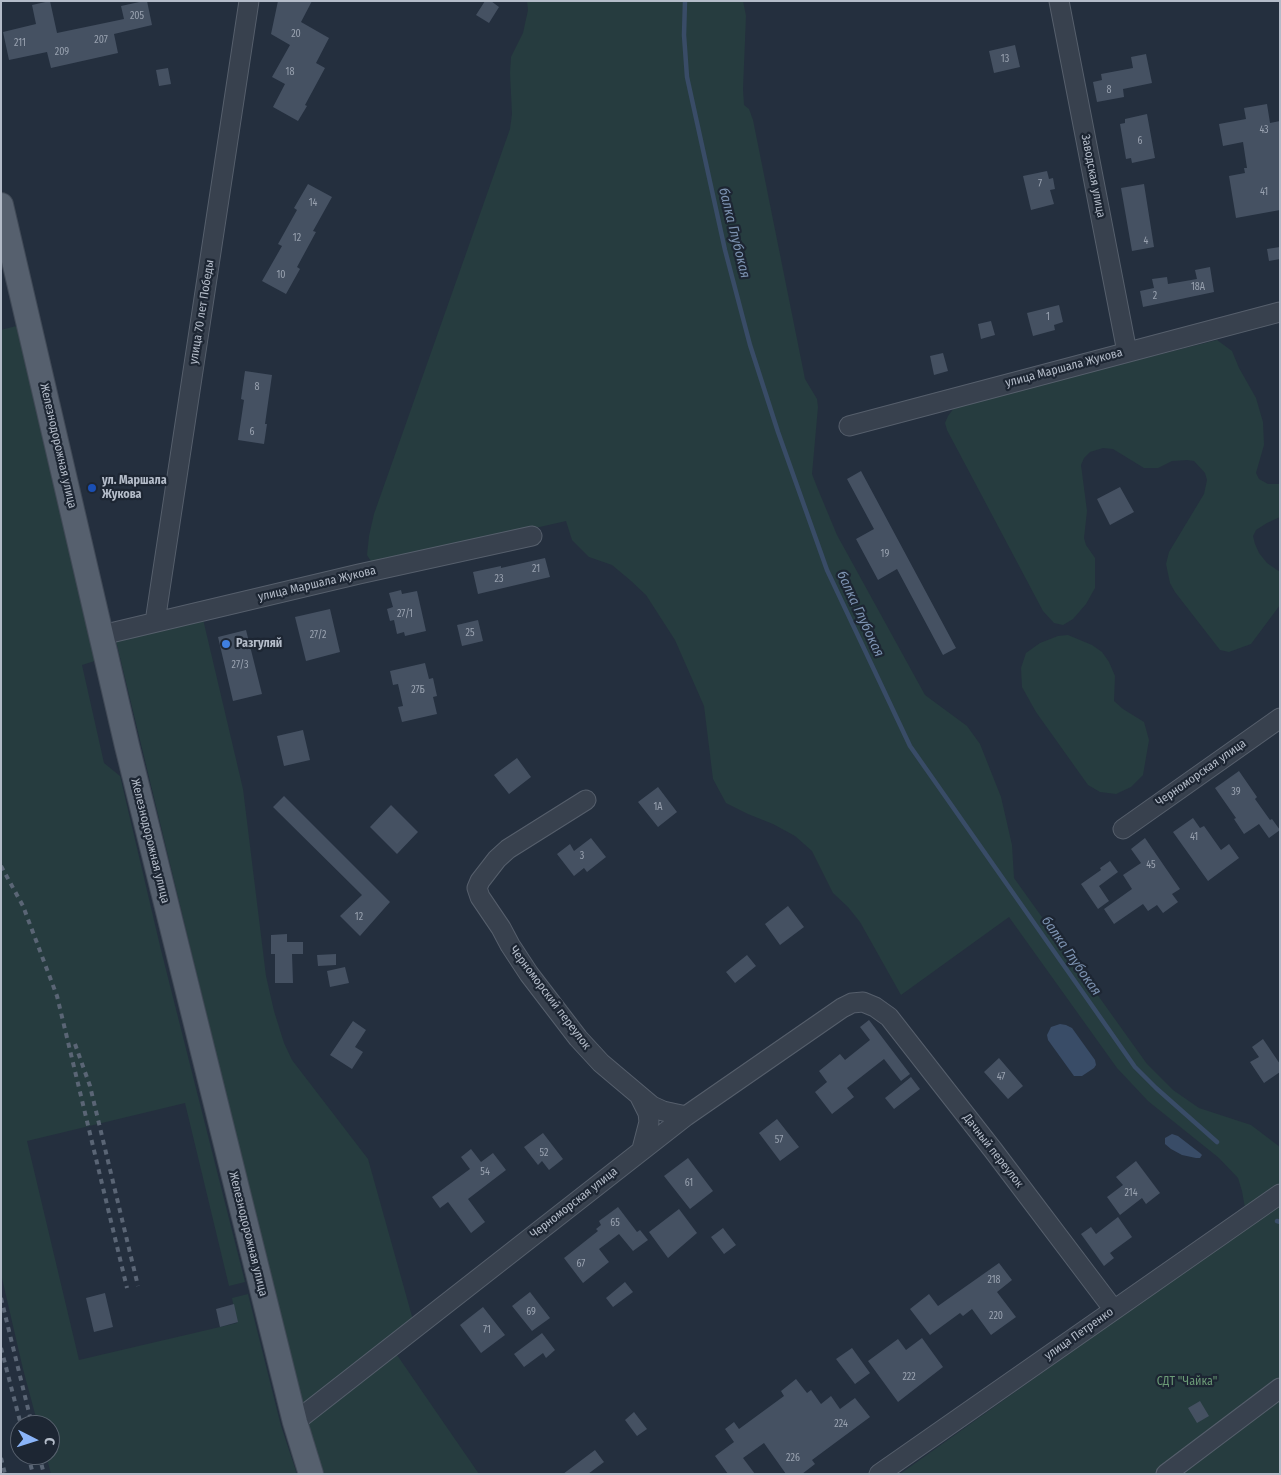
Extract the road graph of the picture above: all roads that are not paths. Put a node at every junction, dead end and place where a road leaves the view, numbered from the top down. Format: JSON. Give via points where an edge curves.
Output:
{"nodes":[{"id":1,"x":249,"y":1,"type":"edge"},
{"id":2,"x":1059,"y":1,"type":"edge"},
{"id":3,"x":1,"y":204,"type":"edge"},
{"id":4,"x":1280,"y":312,"type":"edge"},
{"id":5,"x":1127,"y":352,"type":"junction"},
{"id":6,"x":849,"y":426,"type":"dead end"},
{"id":7,"x":532,"y":536,"type":"dead end"},
{"id":8,"x":155,"y":622,"type":"junction"},
{"id":9,"x":102,"y":635,"type":"junction"},
{"id":10,"x":1280,"y":718,"type":"edge"},
{"id":11,"x":586,"y":800,"type":"dead end"},
{"id":12,"x":1122,"y":829,"type":"dead end"},
{"id":13,"x":864,"y":1002,"type":"joint"},
{"id":14,"x":640,"y":1097,"type":"junction"},
{"id":15,"x":686,"y":1116,"type":"junction"},
{"id":16,"x":642,"y":1149,"type":"junction"},
{"id":17,"x":1280,"y":1194,"type":"edge"},
{"id":18,"x":1114,"y":1310,"type":"junction"},
{"id":19,"x":1280,"y":1388,"type":"edge"},
{"id":20,"x":295,"y":1422,"type":"junction"},
{"id":21,"x":1166,"y":1473,"type":"edge"},
{"id":22,"x":311,"y":1474,"type":"edge"},
{"id":23,"x":879,"y":1474,"type":"edge"}],
"edges":[{"from":1,"to":8,"type":"street","name":"улица 70 лет Победы"},
{"from":2,"to":5,"type":"street","name":"Заводская улица"},
{"from":3,"to":9,"type":"main road","name":"Железнодорожная улица"},
{"from":4,"to":5,"type":"street","name":"улица Маршала Жукова"},
{"from":5,"to":6,"type":"street","name":"улица Маршала Жукова"},
{"from":7,"to":8,"type":"street","name":"улица Маршала Жукова"},
{"from":8,"to":9,"type":"street","name":"улица Маршала Жукова"},
{"from":9,"to":20,"type":"main road","name":"Железнодорожная улица"},
{"from":10,"to":12,"type":"street","name":"Черноморская улица"},
{"from":11,"to":14,"type":"street","name":"Черноморский переулок","via":[[508,849],[485,873],[477,888],[518,957],[578,1038],[601,1064]]},
{"from":13,"to":15,"type":"street","name":"Черноморская улица","via":[[842,1008]]},
{"from":13,"to":18,"type":"street","name":"Дачный переулок","via":[[889,1017]]},
{"from":14,"to":15,"type":"street","name":"Черноморский переулок","via":[[663,1111]]},
{"from":14,"to":16,"type":"street","via":[[649,1122]]},
{"from":15,"to":16,"type":"street","name":"Черноморская улица"},
{"from":16,"to":20,"type":"street","name":"Черноморская улица"},
{"from":17,"to":18,"type":"street","name":"улица Петренко"},
{"from":18,"to":23,"type":"street","name":"улица Петренко"},
{"from":19,"to":21,"type":"street"},
{"from":20,"to":22,"type":"main road","name":"Железнодорожная улица"}]}
